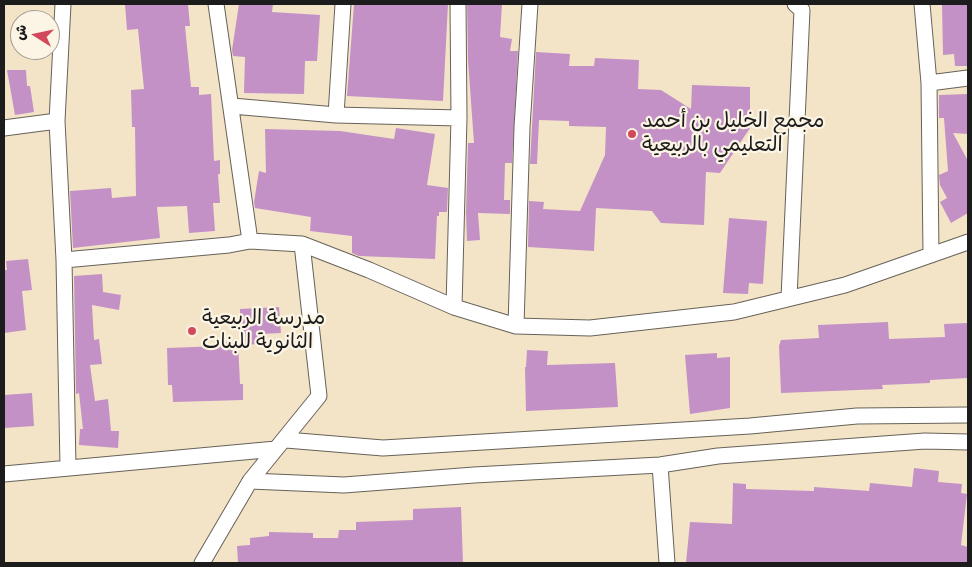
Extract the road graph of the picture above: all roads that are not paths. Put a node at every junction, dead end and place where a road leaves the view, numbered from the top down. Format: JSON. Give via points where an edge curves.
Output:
{"nodes":[{"id":1,"x":64,"y":4,"type":"edge"},
{"id":2,"x":216,"y":4,"type":"edge"},
{"id":3,"x":343,"y":4,"type":"edge"},
{"id":4,"x":458,"y":4,"type":"edge"},
{"id":5,"x":530,"y":4,"type":"edge"},
{"id":6,"x":795,"y":4,"type":"edge"},
{"id":7,"x":922,"y":4,"type":"edge"},
{"id":8,"x":968,"y":78,"type":"edge"},
{"id":9,"x":929,"y":83,"type":"junction"},
{"id":10,"x":232,"y":106,"type":"junction"},
{"id":11,"x":336,"y":115,"type":"junction"},
{"id":12,"x":459,"y":118,"type":"junction"},
{"id":13,"x":57,"y":122,"type":"junction"},
{"id":14,"x":4,"y":128,"type":"edge"},
{"id":15,"x":250,"y":241,"type":"junction"},
{"id":16,"x":968,"y":242,"type":"edge"},
{"id":17,"x":302,"y":244,"type":"junction"},
{"id":18,"x":931,"y":255,"type":"junction"},
{"id":19,"x":64,"y":260,"type":"junction"},
{"id":20,"x":789,"y":298,"type":"junction"},
{"id":21,"x":454,"y":307,"type":"junction"},
{"id":22,"x":516,"y":326,"type":"junction"},
{"id":23,"x":968,"y":416,"type":"edge"},
{"id":24,"x":968,"y":442,"type":"edge"},
{"id":25,"x":281,"y":444,"type":"junction"},
{"id":26,"x":660,"y":465,"type":"junction"},
{"id":27,"x":68,"y":467,"type":"junction"},
{"id":28,"x":4,"y":474,"type":"edge"},
{"id":29,"x":250,"y":481,"type":"junction"},
{"id":30,"x":202,"y":563,"type":"edge"},
{"id":31,"x":668,"y":563,"type":"edge"}],
"edges":[{"from":1,"to":13,"type":"street"},
{"from":2,"to":10,"type":"street"},
{"from":3,"to":11,"type":"street"},
{"from":4,"to":12,"type":"street"},
{"from":5,"to":22,"type":"street","via":[[522,127]]},
{"from":6,"to":20,"type":"street","via":[[802,10]]},
{"from":7,"to":9,"type":"street"},
{"from":8,"to":9,"type":"street"},
{"from":9,"to":18,"type":"street"},
{"from":10,"to":11,"type":"street"},
{"from":10,"to":15,"type":"street"},
{"from":11,"to":12,"type":"street"},
{"from":12,"to":21,"type":"street"},
{"from":13,"to":14,"type":"street"},
{"from":13,"to":19,"type":"street"},
{"from":15,"to":17,"type":"street"},
{"from":15,"to":19,"type":"street"},
{"from":16,"to":18,"type":"street"},
{"from":17,"to":21,"type":"street"},
{"from":17,"to":25,"type":"street","via":[[319,396]]},
{"from":18,"to":20,"type":"street","via":[[845,285]]},
{"from":19,"to":27,"type":"street"},
{"from":20,"to":22,"type":"street","via":[[734,312],[590,328]]},
{"from":21,"to":22,"type":"street"},
{"from":23,"to":25,"type":"street","via":[[857,416],[750,426],[383,448]]},
{"from":24,"to":26,"type":"street","via":[[915,442],[718,456]]},
{"from":25,"to":27,"type":"street"},
{"from":25,"to":29,"type":"street"},
{"from":26,"to":29,"type":"street","via":[[344,485]]},
{"from":26,"to":31,"type":"street"},
{"from":27,"to":28,"type":"street"},
{"from":29,"to":30,"type":"street"}]}
